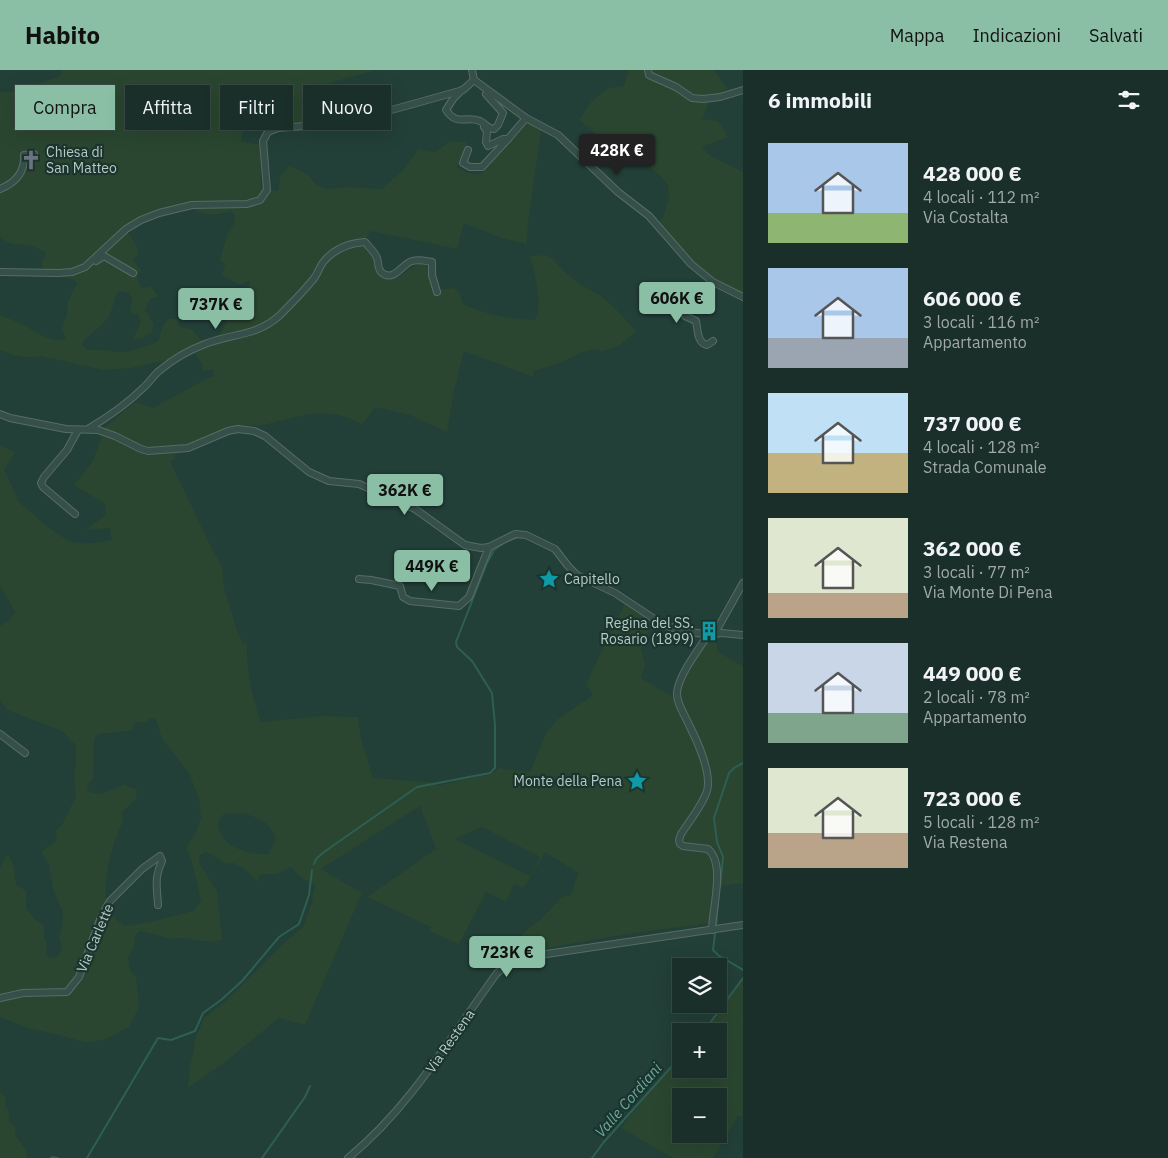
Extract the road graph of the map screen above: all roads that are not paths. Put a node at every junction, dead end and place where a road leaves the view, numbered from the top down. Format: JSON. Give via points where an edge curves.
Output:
{"nodes":[{"id":1,"x":472,"y":70,"type":"edge"},
{"id":2,"x":648,"y":70,"type":"edge"},
{"id":3,"x":474,"y":80,"type":"junction"},
{"id":4,"x":463,"y":90,"type":"junction"},
{"id":5,"x":487,"y":90,"type":"junction"},
{"id":6,"x":743,"y":90,"type":"edge"},
{"id":7,"x":526,"y":118,"type":"junction"},
{"id":8,"x":478,"y":120,"type":"junction"},
{"id":9,"x":508,"y":139,"type":"junction"},
{"id":10,"x":468,"y":150,"type":"dead end"},
{"id":11,"x":34,"y":154,"type":"dead end"},
{"id":12,"x":0,"y":188,"type":"edge"},
{"id":13,"x":85,"y":267,"type":"junction"},
{"id":14,"x":0,"y":272,"type":"edge"},
{"id":15,"x":134,"y":273,"type":"dead end"},
{"id":16,"x":713,"y":282,"type":"junction"},
{"id":17,"x":437,"y":292,"type":"dead end"},
{"id":18,"x":743,"y":297,"type":"edge"},
{"id":19,"x":713,"y":341,"type":"dead end"},
{"id":20,"x":0,"y":414,"type":"edge"},
{"id":21,"x":87,"y":429,"type":"junction"},
{"id":22,"x":78,"y":430,"type":"junction"},
{"id":23,"x":75,"y":514,"type":"dead end"},
{"id":24,"x":489,"y":547,"type":"junction"},
{"id":25,"x":359,"y":579,"type":"dead end"},
{"id":26,"x":743,"y":583,"type":"edge"},
{"id":27,"x":711,"y":634,"type":"junction"},
{"id":28,"x":743,"y":635,"type":"edge"},
{"id":29,"x":0,"y":734,"type":"edge"},
{"id":30,"x":25,"y":753,"type":"dead end"},
{"id":31,"x":158,"y":905,"type":"dead end"},
{"id":32,"x":743,"y":925,"type":"edge"},
{"id":33,"x":712,"y":930,"type":"junction"},
{"id":34,"x":0,"y":998,"type":"edge"},
{"id":35,"x":348,"y":1158,"type":"edge"}],
"edges":[{"from":1,"to":3,"type":"street"},
{"from":2,"to":6,"type":"street","via":[[649,75],[692,98],[720,97]]},
{"from":3,"to":4,"type":"street"},
{"from":3,"to":5,"type":"street"},
{"from":4,"to":8,"type":"street","via":[[452,99],[446,110],[459,120]]},
{"from":4,"to":13,"type":"street","via":[[345,123],[278,128],[268,132],[263,141],[267,190],[260,200],[247,204],[192,205],[159,213],[126,229]]},
{"from":5,"to":7,"type":"street"},
{"from":5,"to":8,"type":"street","via":[[485,93],[496,103],[503,117],[494,129]]},
{"from":7,"to":9,"type":"street"},
{"from":7,"to":16,"type":"street","via":[[558,135],[618,192],[649,216],[691,264]]},
{"from":8,"to":9,"type":"street","via":[[487,131],[486,145]]},
{"from":9,"to":10,"type":"street","via":[[482,167],[463,163]]},
{"from":11,"to":12,"type":"street","via":[[24,156],[25,163],[16,180]]},
{"from":13,"to":14,"type":"street","via":[[58,273]]},
{"from":13,"to":15,"type":"street","via":[[104,256]]},
{"from":16,"to":18,"type":"street"},
{"from":16,"to":19,"type":"street","via":[[684,314],[696,321],[703,345]]},
{"from":17,"to":21,"type":"street","via":[[432,262],[413,261],[398,273],[389,275],[381,272],[377,257],[365,242],[355,242],[335,251],[324,261],[315,277],[292,302],[261,329],[205,343],[173,360],[106,419]]},
{"from":20,"to":22,"type":"street"},
{"from":21,"to":22,"type":"street"},
{"from":21,"to":24,"type":"street","via":[[115,436],[148,451],[188,448],[238,429],[254,431],[265,436],[309,472],[329,481],[365,487],[414,509],[465,545]]},
{"from":22,"to":23,"type":"street","via":[[42,483]]},
{"from":24,"to":25,"type":"street","via":[[469,597],[459,606],[410,601],[403,596],[400,586]]},
{"from":24,"to":27,"type":"street","via":[[515,534],[534,538],[555,549],[578,575],[659,622]]},
{"from":26,"to":27,"type":"street"},
{"from":27,"to":28,"type":"street"},
{"from":27,"to":33,"type":"street","via":[[681,681],[677,694],[702,755],[708,784],[679,840],[683,846],[708,849],[717,863]]},
{"from":29,"to":30,"type":"street"},
{"from":31,"to":34,"type":"street","name":"Via Carlette","via":[[156,875],[162,861],[160,856],[110,901],[79,977],[67,992],[23,993]]},
{"from":32,"to":33,"type":"street","name":"Via Restena"},
{"from":33,"to":35,"type":"street","name":"Via Restena","via":[[526,957],[511,962],[497,973],[410,1095]]}]}
